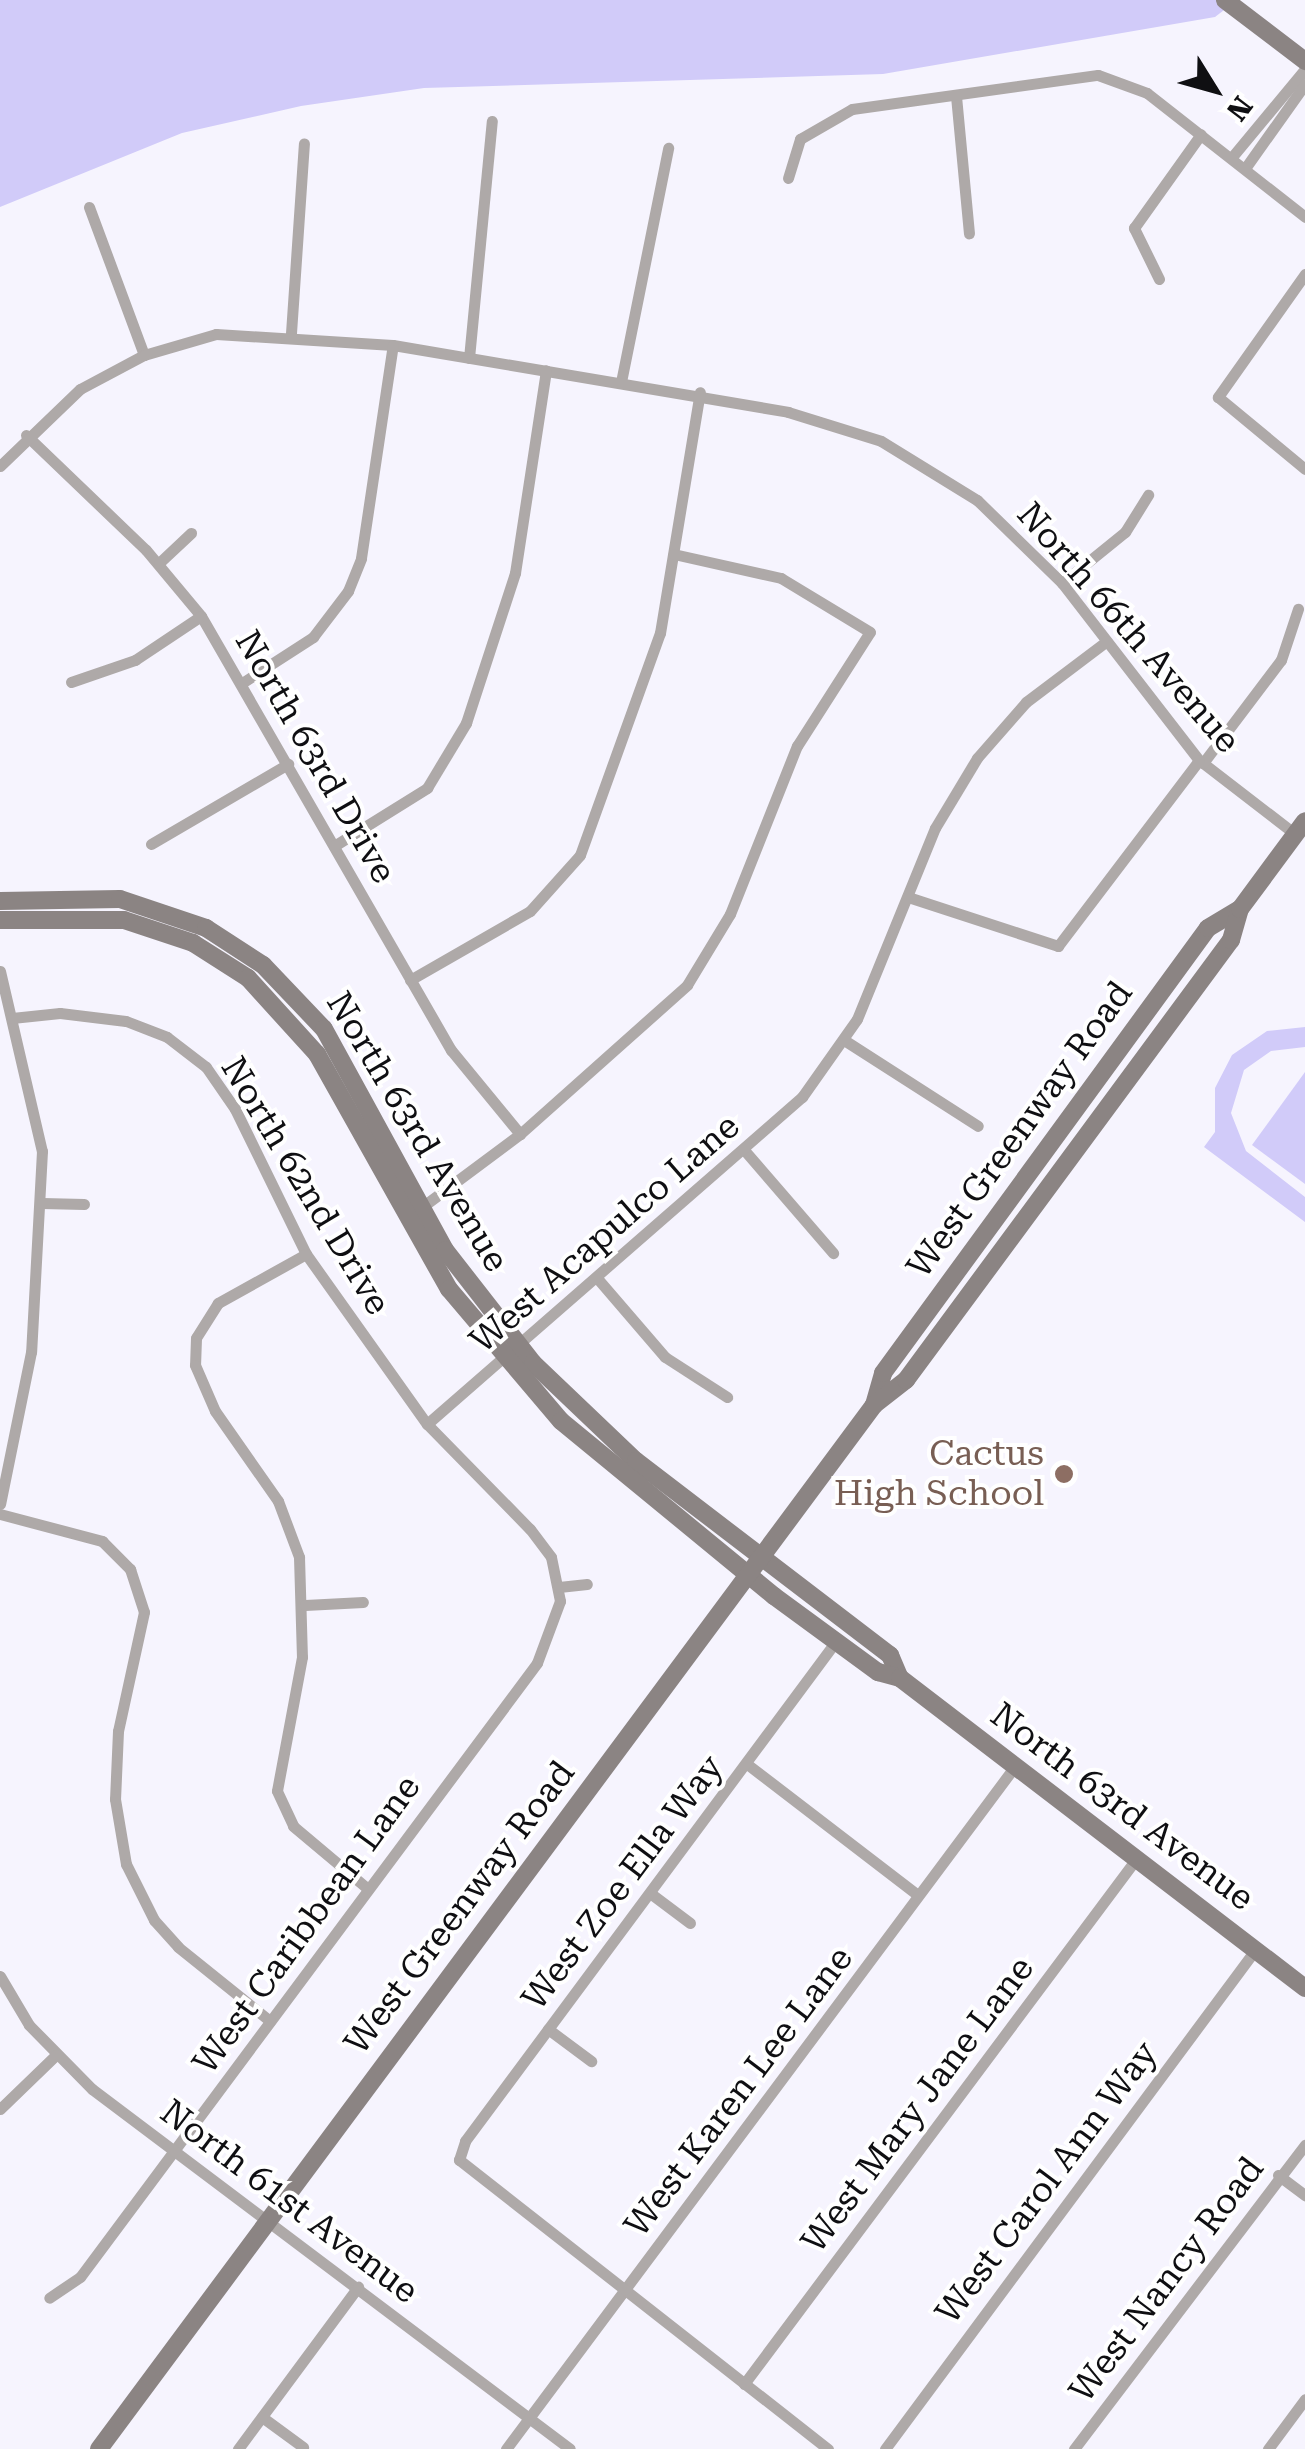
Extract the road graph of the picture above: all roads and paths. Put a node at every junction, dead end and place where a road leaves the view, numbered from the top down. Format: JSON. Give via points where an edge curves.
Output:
{"nodes":[{"id":1,"x":1225,"y":0,"type":"edge"},
{"id":2,"x":1305,"y":61,"type":"edge"},
{"id":3,"x":1305,"y":70,"type":"edge"},
{"id":4,"x":1305,"y":84,"type":"edge"},
{"id":5,"x":956,"y":96,"type":"junction"},
{"id":6,"x":492,"y":121,"type":"dead end"},
{"id":7,"x":1201,"y":134,"type":"junction"},
{"id":8,"x":304,"y":143,"type":"dead end"},
{"id":9,"x":668,"y":148,"type":"dead end"},
{"id":10,"x":1232,"y":157,"type":"junction"},
{"id":11,"x":1246,"y":167,"type":"junction"},
{"id":12,"x":788,"y":178,"type":"dead end"},
{"id":13,"x":89,"y":208,"type":"dead end"},
{"id":14,"x":1305,"y":217,"type":"edge"},
{"id":15,"x":969,"y":233,"type":"dead end"},
{"id":16,"x":1305,"y":274,"type":"edge"},
{"id":17,"x":1159,"y":279,"type":"dead end"},
{"id":18,"x":291,"y":333,"type":"junction"},
{"id":19,"x":392,"y":346,"type":"junction"},
{"id":20,"x":144,"y":355,"type":"junction"},
{"id":21,"x":468,"y":358,"type":"junction"},
{"id":22,"x":546,"y":370,"type":"junction"},
{"id":23,"x":621,"y":382,"type":"junction"},
{"id":24,"x":700,"y":392,"type":"junction"},
{"id":25,"x":26,"y":434,"type":"junction"},
{"id":26,"x":0,"y":466,"type":"edge"},
{"id":27,"x":1305,"y":469,"type":"edge"},
{"id":28,"x":1148,"y":495,"type":"dead end"},
{"id":29,"x":190,"y":534,"type":"dead end"},
{"id":30,"x":674,"y":554,"type":"junction"},
{"id":31,"x":159,"y":564,"type":"junction"},
{"id":32,"x":1062,"y":584,"type":"junction"},
{"id":33,"x":1298,"y":609,"type":"dead end"},
{"id":34,"x":201,"y":616,"type":"junction"},
{"id":35,"x":1107,"y":641,"type":"junction"},
{"id":36,"x":70,"y":682,"type":"dead end"},
{"id":37,"x":242,"y":683,"type":"junction"},
{"id":38,"x":1201,"y":761,"type":"junction"},
{"id":39,"x":288,"y":764,"type":"junction"},
{"id":40,"x":1300,"y":827,"type":"edge"},
{"id":41,"x":151,"y":844,"type":"dead end"},
{"id":42,"x":334,"y":846,"type":"junction"},
{"id":43,"x":908,"y":897,"type":"junction"},
{"id":44,"x":0,"y":901,"type":"edge"},
{"id":45,"x":1240,"y":909,"type":"junction"},
{"id":46,"x":0,"y":920,"type":"edge"},
{"id":47,"x":0,"y":970,"type":"edge"},
{"id":48,"x":410,"y":980,"type":"junction"},
{"id":49,"x":12,"y":1018,"type":"junction"},
{"id":50,"x":844,"y":1040,"type":"junction"},
{"id":51,"x":978,"y":1126,"type":"dead end"},
{"id":52,"x":520,"y":1134,"type":"junction"},
{"id":53,"x":1054,"y":1138,"type":"junction"},
{"id":54,"x":745,"y":1151,"type":"junction"},
{"id":55,"x":1068,"y":1159,"type":"junction"},
{"id":56,"x":42,"y":1203,"type":"junction"},
{"id":57,"x":84,"y":1204,"type":"dead end"},
{"id":58,"x":412,"y":1214,"type":"junction"},
{"id":59,"x":833,"y":1252,"type":"dead end"},
{"id":60,"x":306,"y":1254,"type":"junction"},
{"id":61,"x":598,"y":1278,"type":"junction"},
{"id":62,"x":518,"y":1345,"type":"junction"},
{"id":63,"x":502,"y":1358,"type":"junction"},
{"id":64,"x":727,"y":1397,"type":"dead end"},
{"id":65,"x":874,"y":1405,"type":"junction"},
{"id":66,"x":428,"y":1424,"type":"junction"},
{"id":67,"x":0,"y":1504,"type":"edge"},
{"id":68,"x":0,"y":1514,"type":"edge"},
{"id":69,"x":762,"y":1557,"type":"junction"},
{"id":70,"x":749,"y":1574,"type":"junction"},
{"id":71,"x":587,"y":1584,"type":"dead end"},
{"id":72,"x":559,"y":1587,"type":"junction"},
{"id":73,"x":363,"y":1602,"type":"dead end"},
{"id":74,"x":305,"y":1605,"type":"junction"},
{"id":75,"x":836,"y":1641,"type":"junction"},
{"id":76,"x":900,"y":1678,"type":"junction"},
{"id":77,"x":747,"y":1764,"type":"junction"},
{"id":78,"x":1015,"y":1766,"type":"junction"},
{"id":79,"x":1136,"y":1858,"type":"junction"},
{"id":80,"x":367,"y":1888,"type":"junction"},
{"id":81,"x":650,"y":1893,"type":"junction"},
{"id":82,"x":918,"y":1895,"type":"junction"},
{"id":83,"x":690,"y":1923,"type":"dead end"},
{"id":84,"x":1255,"y":1950,"type":"junction"},
{"id":85,"x":0,"y":1976,"type":"edge"},
{"id":86,"x":1305,"y":1988,"type":"edge"},
{"id":87,"x":270,"y":2021,"type":"junction"},
{"id":88,"x":548,"y":2029,"type":"junction"},
{"id":89,"x":56,"y":2056,"type":"junction"},
{"id":90,"x":590,"y":2060,"type":"dead end"},
{"id":91,"x":0,"y":2109,"type":"edge"},
{"id":92,"x":1305,"y":2145,"type":"edge"},
{"id":93,"x":176,"y":2150,"type":"junction"},
{"id":94,"x":1278,"y":2176,"type":"junction"},
{"id":95,"x":1305,"y":2196,"type":"edge"},
{"id":96,"x":269,"y":2220,"type":"junction"},
{"id":97,"x":358,"y":2286,"type":"junction"},
{"id":98,"x":625,"y":2290,"type":"junction"},
{"id":99,"x":50,"y":2298,"type":"dead end"},
{"id":100,"x":744,"y":2384,"type":"junction"},
{"id":101,"x":1305,"y":2399,"type":"edge"},
{"id":102,"x":262,"y":2416,"type":"junction"},
{"id":103,"x":530,"y":2418,"type":"junction"},
{"id":104,"x":303,"y":2447,"type":"edge"},
{"id":105,"x":99,"y":2449,"type":"edge"},
{"id":106,"x":238,"y":2449,"type":"edge"},
{"id":107,"x":506,"y":2449,"type":"edge"},
{"id":108,"x":570,"y":2449,"type":"edge"},
{"id":109,"x":828,"y":2449,"type":"edge"},
{"id":110,"x":884,"y":2449,"type":"edge"},
{"id":111,"x":1074,"y":2449,"type":"edge"},
{"id":112,"x":1268,"y":2449,"type":"edge"}],
"edges":[{"from":1,"to":2,"type":"street"},
{"from":3,"to":10,"type":"street"},
{"from":4,"to":11,"type":"street"},
{"from":5,"to":7,"type":"street","via":[[1042,81],[1117,78]]},
{"from":5,"to":12,"type":"street","via":[[852,109],[816,123],[800,139]]},
{"from":5,"to":15,"type":"street"},
{"from":6,"to":21,"type":"street"},
{"from":7,"to":10,"type":"street"},
{"from":7,"to":17,"type":"street","via":[[1134,228]]},
{"from":8,"to":18,"type":"street"},
{"from":9,"to":23,"type":"street"},
{"from":10,"to":11,"type":"street"},
{"from":11,"to":14,"type":"street"},
{"from":13,"to":20,"type":"street"},
{"from":16,"to":27,"type":"street","via":[[1218,397]]},
{"from":18,"to":19,"type":"street","name":"North 66th Avenue"},
{"from":18,"to":20,"type":"street","name":"North 66th Avenue","via":[[216,334]]},
{"from":19,"to":21,"type":"street","name":"North 66th Avenue"},
{"from":19,"to":37,"type":"street","via":[[361,558],[348,591],[313,637]]},
{"from":20,"to":25,"type":"street","name":"North 66th Avenue","via":[[80,389]]},
{"from":21,"to":22,"type":"street","name":"North 66th Avenue"},
{"from":22,"to":23,"type":"street","name":"North 66th Avenue"},
{"from":22,"to":42,"type":"street","via":[[515,573],[466,723],[427,788]]},
{"from":23,"to":24,"type":"street","name":"North 66th Avenue"},
{"from":24,"to":30,"type":"street"},
{"from":24,"to":32,"type":"street","name":"North 66th Avenue","via":[[882,441],[978,500]]},
{"from":25,"to":26,"type":"street","name":"North 66th Avenue"},
{"from":25,"to":31,"type":"street","name":"North 63rd Drive"},
{"from":28,"to":32,"type":"street","via":[[1126,532]]},
{"from":29,"to":31,"type":"street"},
{"from":30,"to":48,"type":"street","via":[[652,662],[580,855],[530,911]]},
{"from":30,"to":52,"type":"street","via":[[782,578],[870,632],[797,746],[707,958],[658,1014]]},
{"from":31,"to":34,"type":"street","name":"North 63rd Drive"},
{"from":32,"to":35,"type":"street","name":"North 66th Avenue"},
{"from":33,"to":38,"type":"street","via":[[1281,660]]},
{"from":34,"to":36,"type":"street","via":[[135,660]]},
{"from":34,"to":37,"type":"street","name":"North 63rd Drive"},
{"from":35,"to":38,"type":"street","name":"North 66th Avenue"},
{"from":35,"to":43,"type":"street","name":"West Acapulco Lane","via":[[1026,702],[977,758]]},
{"from":37,"to":39,"type":"street","name":"North 63rd Drive"},
{"from":38,"to":40,"type":"street","name":"North 66th Avenue"},
{"from":38,"to":43,"type":"street","via":[[1058,946]]},
{"from":39,"to":41,"type":"street"},
{"from":39,"to":42,"type":"street","name":"North 63rd Drive"},
{"from":40,"to":45,"type":"street","name":"West Greenway Road"},
{"from":42,"to":48,"type":"street","name":"North 63rd Drive"},
{"from":43,"to":50,"type":"street","name":"West Acapulco Lane"},
{"from":44,"to":58,"type":"street","name":"North 63rd Avenue","via":[[120,899],[181,917],[245,952],[324,1029]]},
{"from":45,"to":53,"type":"street","name":"West Greenway Road","via":[[1208,928]]},
{"from":45,"to":55,"type":"street","name":"West Greenway Road","via":[[1231,940]]},
{"from":46,"to":58,"type":"street","name":"North 63rd Avenue","via":[[124,920],[182,938],[234,967],[317,1054]]},
{"from":47,"to":49,"type":"street"},
{"from":48,"to":52,"type":"street","name":"North 63rd Drive","via":[[451,1050]]},
{"from":49,"to":56,"type":"street","via":[[40,1125]]},
{"from":49,"to":60,"type":"street","name":"North 62nd Drive","via":[[60,1013],[126,1021],[167,1037],[206,1067]]},
{"from":50,"to":51,"type":"street"},
{"from":50,"to":54,"type":"street","name":"West Acapulco Lane","via":[[802,1096]]},
{"from":52,"to":58,"type":"street"},
{"from":53,"to":55,"type":"street"},
{"from":53,"to":65,"type":"street","name":"West Greenway Road","via":[[883,1373]]},
{"from":54,"to":59,"type":"street"},
{"from":54,"to":61,"type":"street","name":"West Acapulco Lane"},
{"from":55,"to":65,"type":"street","name":"West Greenway Road","via":[[906,1380]]},
{"from":56,"to":57,"type":"street"},
{"from":56,"to":67,"type":"street","via":[[31,1352]]},
{"from":58,"to":62,"type":"street","name":"North 63rd Avenue"},
{"from":58,"to":63,"type":"street","name":"North 63rd Avenue"},
{"from":60,"to":66,"type":"street","name":"North 62nd Drive"},
{"from":60,"to":74,"type":"street","via":[[218,1303],[194,1349],[200,1382],[292,1530]]},
{"from":61,"to":62,"type":"street","name":"West Acapulco Lane"},
{"from":61,"to":64,"type":"street","via":[[666,1357]]},
{"from":62,"to":63,"type":"street","name":"West Acapulco Lane"},
{"from":62,"to":69,"type":"street","name":"North 63rd Avenue","via":[[608,1438]]},
{"from":63,"to":66,"type":"street","name":"West Acapulco Lane"},
{"from":63,"to":70,"type":"street","name":"North 63rd Avenue","via":[[618,1472]]},
{"from":65,"to":69,"type":"street","name":"West Greenway Road"},
{"from":66,"to":72,"type":"street","name":"North 62nd Drive","via":[[530,1529]]},
{"from":68,"to":87,"type":"street","via":[[102,1541],[130,1569],[144,1612],[118,1730],[115,1798],[126,1864],[178,1947]]},
{"from":69,"to":70,"type":"street","name":"West Greenway Road"},
{"from":69,"to":76,"type":"street","name":"North 63rd Avenue","via":[[890,1656]]},
{"from":70,"to":75,"type":"street","name":"North 63rd Avenue"},
{"from":70,"to":96,"type":"street","name":"West Greenway Road"},
{"from":71,"to":72,"type":"street"},
{"from":72,"to":80,"type":"street","name":"West Caribbean Lane","via":[[560,1612],[537,1664]]},
{"from":73,"to":74,"type":"street"},
{"from":74,"to":80,"type":"street","via":[[277,1792],[293,1826]]},
{"from":75,"to":76,"type":"street","name":"North 63rd Avenue"},
{"from":75,"to":77,"type":"street","name":"West Zoe Ella Way"},
{"from":76,"to":78,"type":"street","name":"North 63rd Avenue"},
{"from":77,"to":81,"type":"street","name":"West Zoe Ella Way"},
{"from":77,"to":82,"type":"street"},
{"from":78,"to":79,"type":"street","name":"North 63rd Avenue"},
{"from":78,"to":82,"type":"street","name":"West Karen Lee Lane"},
{"from":79,"to":84,"type":"street","name":"North 63rd Avenue"},
{"from":79,"to":100,"type":"street","name":"West Mary Jane Lane"},
{"from":80,"to":87,"type":"street","name":"West Caribbean Lane"},
{"from":81,"to":83,"type":"street"},
{"from":81,"to":88,"type":"street","name":"West Zoe Ella Way"},
{"from":82,"to":98,"type":"street","name":"West Karen Lee Lane"},
{"from":84,"to":86,"type":"street","name":"North 63rd Avenue"},
{"from":84,"to":110,"type":"street","name":"West Carol Ann Way"},
{"from":85,"to":89,"type":"street","name":"North 61st Avenue"},
{"from":87,"to":93,"type":"street","name":"West Caribbean Lane"},
{"from":88,"to":90,"type":"street"},
{"from":88,"to":98,"type":"street","name":"West Zoe Ella Way","via":[[459,2160]]},
{"from":89,"to":91,"type":"street"},
{"from":89,"to":93,"type":"street","name":"North 61st Avenue"},
{"from":92,"to":94,"type":"street","name":"West Nancy Road"},
{"from":93,"to":96,"type":"street","name":"North 61st Avenue"},
{"from":93,"to":99,"type":"street","name":"West Caribbean Lane","via":[[80,2277]]},
{"from":94,"to":95,"type":"street"},
{"from":94,"to":111,"type":"street","name":"West Nancy Road"},
{"from":96,"to":97,"type":"street","name":"North 61st Avenue"},
{"from":96,"to":105,"type":"street","name":"West Greenway Road"},
{"from":97,"to":102,"type":"street"},
{"from":97,"to":103,"type":"street","name":"North 61st Avenue"},
{"from":98,"to":100,"type":"street"},
{"from":98,"to":103,"type":"street","name":"West Karen Lee Lane"},
{"from":100,"to":109,"type":"street"},
{"from":101,"to":112,"type":"street"},
{"from":102,"to":104,"type":"street"},
{"from":102,"to":106,"type":"street"},
{"from":103,"to":107,"type":"street","name":"West Karen Lee Lane"},
{"from":103,"to":108,"type":"street","name":"North 61st Avenue"}]}
